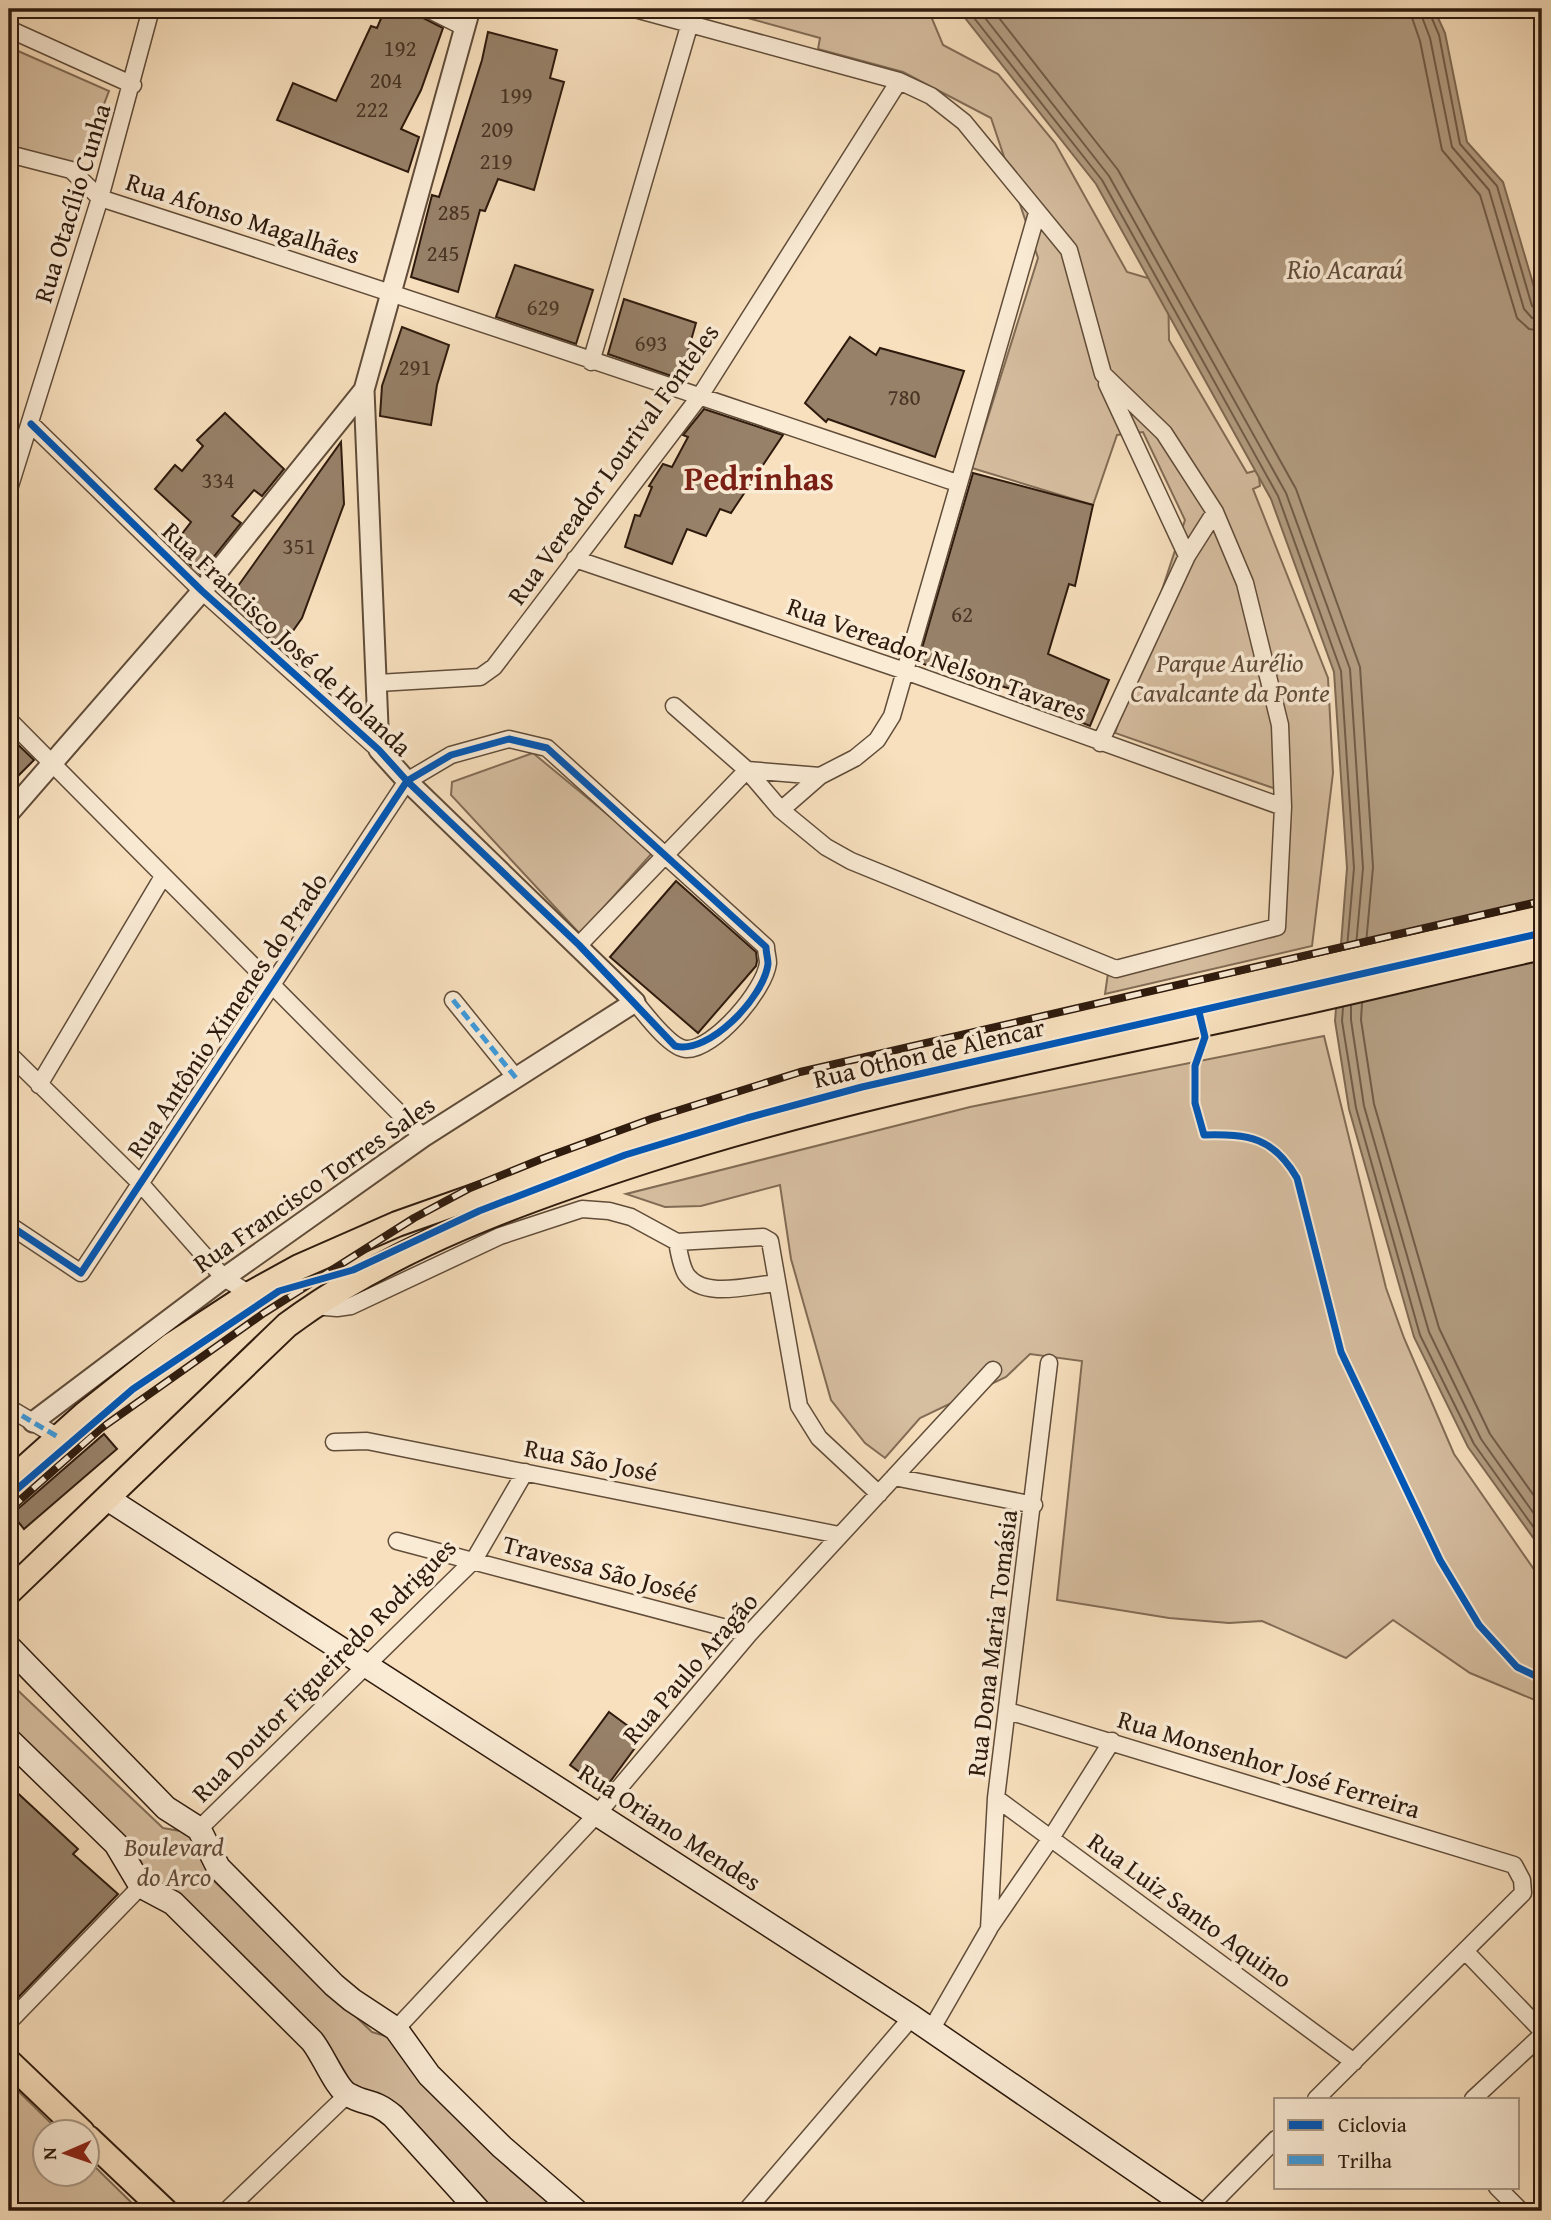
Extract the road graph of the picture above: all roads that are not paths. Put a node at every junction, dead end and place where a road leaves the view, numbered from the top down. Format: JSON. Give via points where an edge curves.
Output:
{"nodes":[{"id":1,"x":151,"y":9,"type":"edge"},
{"id":2,"x":428,"y":9,"type":"edge"},
{"id":3,"x":635,"y":9,"type":"edge"},
{"id":4,"x":467,"y":18,"type":"edge"},
{"id":5,"x":690,"y":23,"type":"junction"},
{"id":6,"x":9,"y":29,"type":"edge"},
{"id":7,"x":899,"y":80,"type":"junction"},
{"id":8,"x":133,"y":85,"type":"junction"},
{"id":9,"x":9,"y":154,"type":"edge"},
{"id":10,"x":100,"y":198,"type":"junction"},
{"id":11,"x":1037,"y":213,"type":"junction"},
{"id":12,"x":391,"y":291,"type":"junction"},
{"id":13,"x":591,"y":362,"type":"junction"},
{"id":14,"x":1103,"y":374,"type":"junction"},
{"id":15,"x":364,"y":390,"type":"junction"},
{"id":16,"x":700,"y":396,"type":"junction"},
{"id":17,"x":31,"y":424,"type":"junction"},
{"id":18,"x":957,"y":483,"type":"junction"},
{"id":19,"x":9,"y":489,"type":"edge"},
{"id":20,"x":1215,"y":512,"type":"junction"},
{"id":21,"x":1187,"y":556,"type":"junction"},
{"id":22,"x":575,"y":559,"type":"junction"},
{"id":23,"x":202,"y":591,"type":"junction"},
{"id":24,"x":905,"y":671,"type":"junction"},
{"id":25,"x":378,"y":683,"type":"junction"},
{"id":26,"x":674,"y":706,"type":"dead end"},
{"id":27,"x":9,"y":720,"type":"edge"},
{"id":28,"x":1100,"y":743,"type":"junction"},
{"id":29,"x":379,"y":750,"type":"junction"},
{"id":30,"x":52,"y":764,"type":"junction"},
{"id":31,"x":747,"y":769,"type":"junction"},
{"id":32,"x":820,"y":776,"type":"junction"},
{"id":33,"x":407,"y":781,"type":"junction"},
{"id":34,"x":1283,"y":807,"type":"junction"},
{"id":35,"x":781,"y":810,"type":"junction"},
{"id":36,"x":9,"y":813,"type":"edge"},
{"id":37,"x":666,"y":854,"type":"junction"},
{"id":38,"x":162,"y":878,"type":"junction"},
{"id":39,"x":1542,"y":918,"type":"edge"},
{"id":40,"x":579,"y":945,"type":"junction"},
{"id":41,"x":1542,"y":947,"type":"edge"},
{"id":42,"x":272,"y":988,"type":"junction"},
{"id":43,"x":453,"y":1000,"type":"dead end"},
{"id":44,"x":635,"y":1002,"type":"junction"},
{"id":45,"x":9,"y":1054,"type":"edge"},
{"id":46,"x":516,"y":1078,"type":"junction"},
{"id":47,"x":39,"y":1085,"type":"junction"},
{"id":48,"x":423,"y":1137,"type":"junction"},
{"id":49,"x":140,"y":1183,"type":"junction"},
{"id":50,"x":9,"y":1225,"type":"edge"},
{"id":51,"x":677,"y":1242,"type":"junction"},
{"id":52,"x":224,"y":1278,"type":"junction"},
{"id":53,"x":777,"y":1283,"type":"junction"},
{"id":54,"x":250,"y":1294,"type":"junction"},
{"id":55,"x":312,"y":1306,"type":"junction"},
{"id":56,"x":1049,"y":1363,"type":"dead end"},
{"id":57,"x":993,"y":1370,"type":"dead end"},
{"id":58,"x":9,"y":1408,"type":"edge"},
{"id":59,"x":33,"y":1422,"type":"junction"},
{"id":60,"x":58,"y":1437,"type":"junction"},
{"id":61,"x":334,"y":1442,"type":"dead end"},
{"id":62,"x":525,"y":1472,"type":"junction"},
{"id":63,"x":894,"y":1477,"type":"junction"},
{"id":64,"x":9,"y":1482,"type":"edge"},
{"id":65,"x":879,"y":1494,"type":"junction"},
{"id":66,"x":108,"y":1499,"type":"junction"},
{"id":67,"x":1034,"y":1505,"type":"junction"},
{"id":68,"x":839,"y":1535,"type":"junction"},
{"id":69,"x":397,"y":1541,"type":"dead end"},
{"id":70,"x":474,"y":1560,"type":"junction"},
{"id":71,"x":9,"y":1592,"type":"edge"},
{"id":72,"x":749,"y":1634,"type":"junction"},
{"id":73,"x":9,"y":1647,"type":"edge"},
{"id":74,"x":368,"y":1667,"type":"junction"},
{"id":75,"x":1008,"y":1711,"type":"junction"},
{"id":76,"x":9,"y":1740,"type":"edge"},
{"id":77,"x":1112,"y":1741,"type":"junction"},
{"id":78,"x":996,"y":1798,"type":"junction"},
{"id":79,"x":598,"y":1814,"type":"junction"},
{"id":80,"x":199,"y":1829,"type":"junction"},
{"id":81,"x":1051,"y":1838,"type":"junction"},
{"id":82,"x":141,"y":1886,"type":"junction"},
{"id":83,"x":989,"y":1929,"type":"junction"},
{"id":84,"x":1466,"y":1952,"type":"junction"},
{"id":85,"x":912,"y":2017,"type":"junction"},
{"id":86,"x":9,"y":2022,"type":"edge"},
{"id":87,"x":396,"y":2029,"type":"junction"},
{"id":88,"x":931,"y":2030,"type":"junction"},
{"id":89,"x":1542,"y":2033,"type":"edge"},
{"id":90,"x":9,"y":2062,"type":"edge"},
{"id":91,"x":1354,"y":2062,"type":"junction"},
{"id":92,"x":346,"y":2095,"type":"junction"},
{"id":93,"x":1317,"y":2098,"type":"edge"},
{"id":94,"x":1474,"y":2098,"type":"edge"},
{"id":95,"x":67,"y":2118,"type":"edge"},
{"id":96,"x":1274,"y":2141,"type":"edge"},
{"id":97,"x":102,"y":2151,"type":"edge"},
{"id":98,"x":1498,"y":2188,"type":"edge"},
{"id":99,"x":164,"y":2211,"type":"edge"},
{"id":100,"x":226,"y":2211,"type":"edge"},
{"id":101,"x":479,"y":2211,"type":"edge"},
{"id":102,"x":576,"y":2211,"type":"edge"},
{"id":103,"x":746,"y":2211,"type":"edge"},
{"id":104,"x":1195,"y":2211,"type":"edge"},
{"id":105,"x":1205,"y":2211,"type":"edge"},
{"id":106,"x":1521,"y":2211,"type":"edge"}],
"edges":[{"from":1,"to":8,"type":"street","name":"Rua Otacílio Cunha"},
{"from":2,"to":4,"type":"street"},
{"from":3,"to":5,"type":"street"},
{"from":4,"to":12,"type":"street"},
{"from":5,"to":7,"type":"street"},
{"from":5,"to":13,"type":"street"},
{"from":6,"to":8,"type":"street"},
{"from":7,"to":11,"type":"street","via":[[964,122]]},
{"from":7,"to":16,"type":"street","name":"Rua Vereador Lourival Fonteles"},
{"from":8,"to":10,"type":"street","name":"Rua Otacílio Cunha"},
{"from":9,"to":10,"type":"street","name":"Rua Afonso Magalhães","via":[[71,170]]},
{"from":10,"to":12,"type":"street","name":"Rua Afonso Magalhães"},
{"from":10,"to":17,"type":"street","name":"Rua Otacílio Cunha"},
{"from":11,"to":14,"type":"street","via":[[1069,250]]},
{"from":11,"to":18,"type":"street"},
{"from":12,"to":13,"type":"street","name":"Rua Afonso Magalhães"},
{"from":12,"to":15,"type":"street"},
{"from":13,"to":16,"type":"street","name":"Rua Afonso Magalhães"},
{"from":14,"to":20,"type":"street","via":[[1164,433]]},
{"from":14,"to":21,"type":"street"},
{"from":15,"to":23,"type":"street"},
{"from":15,"to":25,"type":"street"},
{"from":16,"to":18,"type":"street","name":"Rua Afonso Magalhães"},
{"from":16,"to":22,"type":"street","name":"Rua Vereador Lourival Fonteles"},
{"from":17,"to":19,"type":"street","name":"Rua Otacílio Cunha"},
{"from":17,"to":23,"type":"street","name":"Rua Francisco José de Holanda"},
{"from":18,"to":24,"type":"street"},
{"from":20,"to":21,"type":"street"},
{"from":20,"to":34,"type":"street","via":[[1245,583],[1280,725]]},
{"from":21,"to":28,"type":"street"},
{"from":22,"to":24,"type":"street","name":"Rua Vereador Nelson Tavares"},
{"from":22,"to":25,"type":"street","name":"Rua Vereador Lourival Fonteles","via":[[495,667],[480,677]]},
{"from":23,"to":29,"type":"street","name":"Rua Francisco José de Holanda"},
{"from":23,"to":30,"type":"street"},
{"from":24,"to":28,"type":"street","name":"Rua Vereador Nelson Tavares"},
{"from":24,"to":32,"type":"street","via":[[892,716],[877,740]]},
{"from":25,"to":29,"type":"street"},
{"from":26,"to":31,"type":"street"},
{"from":27,"to":30,"type":"street"},
{"from":28,"to":34,"type":"street","name":"Rua Vereador Nelson Tavares"},
{"from":29,"to":33,"type":"street","name":"Rua Francisco José de Holanda"},
{"from":30,"to":36,"type":"street"},
{"from":30,"to":38,"type":"street"},
{"from":31,"to":32,"type":"street"},
{"from":31,"to":35,"type":"street"},
{"from":31,"to":37,"type":"street"},
{"from":32,"to":35,"type":"street"},
{"from":33,"to":37,"type":"street","via":[[451,755],[509,739],[528,741],[547,748]]},
{"from":33,"to":40,"type":"street","name":"Rua Francisco José de Holanda"},
{"from":33,"to":42,"type":"street","name":"Rua Antônio Ximenes do Prado"},
{"from":34,"to":35,"type":"street","via":[[1277,927],[1116,969],[851,860],[826,847]]},
{"from":37,"to":40,"type":"street"},
{"from":37,"to":44,"type":"street","via":[[766,947],[768,964],[733,1022],[701,1045],[675,1046]]},
{"from":38,"to":42,"type":"street"},
{"from":38,"to":47,"type":"street"},
{"from":39,"to":54,"type":"main road","name":"Rua Othon de Alencar","via":[[880,1068],[738,1105],[397,1224]]},
{"from":40,"to":44,"type":"street","name":"Rua Francisco José de Holanda"},
{"from":41,"to":55,"type":"main road","name":"Rua Othon de Alencar","via":[[936,1080],[734,1132],[497,1214],[409,1253]]},
{"from":42,"to":48,"type":"street"},
{"from":42,"to":49,"type":"street","name":"Rua Antônio Ximenes do Prado"},
{"from":43,"to":46,"type":"street"},
{"from":44,"to":46,"type":"street","name":"Rua Francisco Torres Sales"},
{"from":45,"to":47,"type":"street"},
{"from":46,"to":48,"type":"street","name":"Rua Francisco Torres Sales"},
{"from":47,"to":49,"type":"street"},
{"from":48,"to":52,"type":"street","name":"Rua Francisco Torres Sales"},
{"from":49,"to":50,"type":"street","name":"Rua Antônio Ximenes do Prado","via":[[81,1273]]},
{"from":49,"to":52,"type":"street"},
{"from":51,"to":53,"type":"street","via":[[685,1273],[695,1284],[708,1289]]},
{"from":51,"to":53,"type":"street","via":[[754,1235],[770,1241]]},
{"from":51,"to":55,"type":"street","via":[[631,1217],[582,1209],[500,1236],[351,1306]]},
{"from":52,"to":54,"type":"street"},
{"from":52,"to":59,"type":"street","name":"Rua Francisco Torres Sales"},
{"from":53,"to":65,"type":"street","via":[[799,1406],[819,1438]]},
{"from":54,"to":60,"type":"main road","name":"Rua Othon de Alencar","via":[[172,1345]]},
{"from":55,"to":66,"type":"main road","name":"Rua Othon de Alencar","via":[[244,1365]]},
{"from":56,"to":67,"type":"street","name":"Rua Dona Maria Tomásia"},
{"from":57,"to":63,"type":"street","name":"Rua Paulo Aragão"},
{"from":58,"to":59,"type":"street"},
{"from":59,"to":60,"type":"street"},
{"from":60,"to":64,"type":"main road","name":"Rua Othon de Alencar"},
{"from":61,"to":62,"type":"street","name":"Rua São José","via":[[367,1441]]},
{"from":62,"to":68,"type":"street","name":"Rua São José"},
{"from":62,"to":70,"type":"street","name":"Rua Doutor Figueiredo Rodrigues"},
{"from":63,"to":65,"type":"street","name":"Rua Paulo Aragão"},
{"from":63,"to":67,"type":"street"},
{"from":65,"to":68,"type":"street","name":"Rua Paulo Aragão"},
{"from":66,"to":71,"type":"main road","name":"Rua Othon de Alencar"},
{"from":66,"to":74,"type":"main road","name":"Rua Oriano Mendes"},
{"from":67,"to":75,"type":"street","name":"Rua Dona Maria Tomásia"},
{"from":68,"to":72,"type":"street","name":"Rua Paulo Aragão"},
{"from":69,"to":70,"type":"street","name":"Travessa São Joséé"},
{"from":70,"to":72,"type":"street","name":"Travessa São Joséé"},
{"from":70,"to":74,"type":"street","name":"Rua Doutor Figueiredo Rodrigues"},
{"from":72,"to":79,"type":"street","name":"Rua Paulo Aragão"},
{"from":73,"to":80,"type":"main road","via":[[166,1808]]},
{"from":74,"to":79,"type":"main road","name":"Rua Oriano Mendes"},
{"from":74,"to":80,"type":"street","name":"Rua Doutor Figueiredo Rodrigues"},
{"from":75,"to":77,"type":"street","name":"Rua Monsenhor José Ferreira"},
{"from":75,"to":78,"type":"street","name":"Rua Dona Maria Tomásia"},
{"from":76,"to":82,"type":"main road","via":[[116,1844]]},
{"from":77,"to":81,"type":"street","name":"Rua Dona Maria Tomásia"},
{"from":77,"to":84,"type":"street","name":"Rua Monsenhor José Ferreira","via":[[1514,1865],[1523,1893]]},
{"from":78,"to":81,"type":"street","name":"Rua Luiz Santo Aquino"},
{"from":78,"to":83,"type":"street","name":"Rua Dona Maria Tomásia"},
{"from":79,"to":85,"type":"main road","name":"Rua Oriano Mendes"},
{"from":79,"to":87,"type":"street","name":"Rua Paulo Aragão"},
{"from":80,"to":87,"type":"main road","via":[[218,1867],[334,1985]]},
{"from":81,"to":83,"type":"street","name":"Rua Dona Maria Tomásia"},
{"from":81,"to":91,"type":"street","name":"Rua Luiz Santo Aquino"},
{"from":82,"to":86,"type":"street"},
{"from":82,"to":92,"type":"main road","via":[[173,1902],[302,2031],[326,2059]]},
{"from":83,"to":88,"type":"street","name":"Rua Dona Maria Tomásia"},
{"from":84,"to":89,"type":"street"},
{"from":84,"to":91,"type":"street"},
{"from":85,"to":88,"type":"main road","name":"Rua Oriano Mendes"},
{"from":85,"to":103,"type":"street"},
{"from":87,"to":102,"type":"main road","via":[[429,2076]]},
{"from":88,"to":104,"type":"main road","name":"Rua Oriano Mendes"},
{"from":89,"to":94,"type":"street"},
{"from":90,"to":95,"type":"main road"},
{"from":91,"to":93,"type":"street"},
{"from":92,"to":100,"type":"street"},
{"from":92,"to":101,"type":"main road","via":[[380,2105],[393,2116]]},
{"from":96,"to":105,"type":"street"},
{"from":97,"to":99,"type":"main road"},
{"from":98,"to":106,"type":"street"}]}
